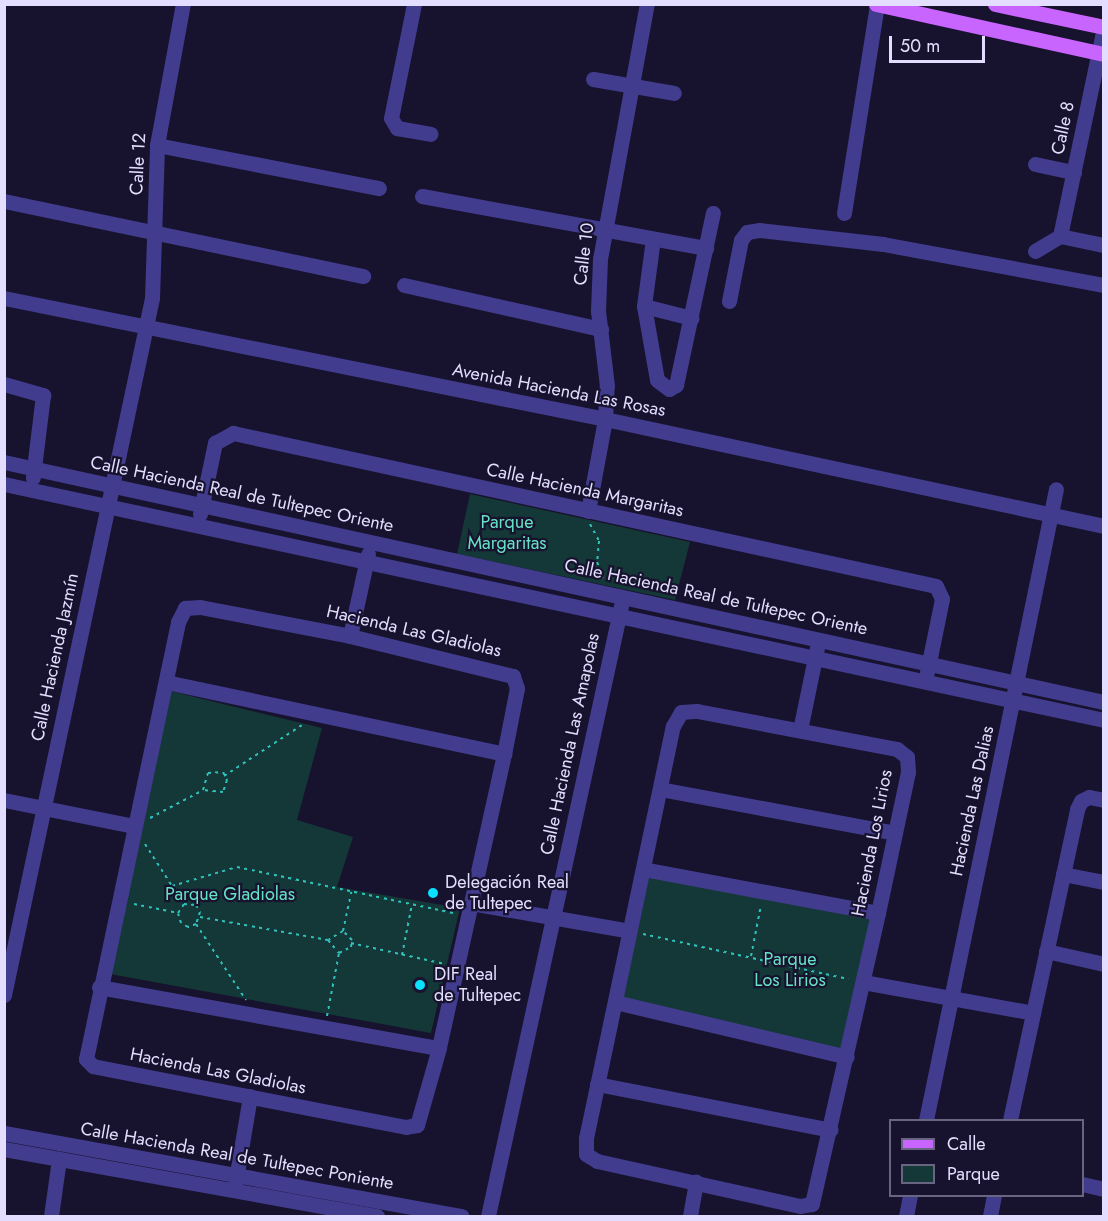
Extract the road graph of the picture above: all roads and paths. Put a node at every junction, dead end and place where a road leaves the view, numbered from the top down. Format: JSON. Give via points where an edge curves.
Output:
{"nodes":[{"id":1,"x":183,"y":4,"type":"edge"},
{"id":2,"x":414,"y":4,"type":"edge"},
{"id":3,"x":647,"y":4,"type":"edge"},
{"id":4,"x":995,"y":4,"type":"edge"},
{"id":5,"x":877,"y":5,"type":"edge"},
{"id":6,"x":1104,"y":27,"type":"edge"},
{"id":7,"x":1101,"y":53,"type":"edge"},
{"id":8,"x":593,"y":79,"type":"dead end"},
{"id":9,"x":633,"y":88,"type":"junction"},
{"id":10,"x":674,"y":93,"type":"dead end"},
{"id":11,"x":430,"y":134,"type":"dead end"},
{"id":12,"x":157,"y":145,"type":"junction"},
{"id":13,"x":1035,"y":164,"type":"dead end"},
{"id":14,"x":1074,"y":172,"type":"junction"},
{"id":15,"x":379,"y":188,"type":"dead end"},
{"id":16,"x":422,"y":196,"type":"dead end"},
{"id":17,"x":4,"y":201,"type":"edge"},
{"id":18,"x":713,"y":213,"type":"dead end"},
{"id":19,"x":844,"y":213,"type":"dead end"},
{"id":20,"x":154,"y":230,"type":"junction"},
{"id":21,"x":605,"y":231,"type":"junction"},
{"id":22,"x":1060,"y":236,"type":"junction"},
{"id":23,"x":653,"y":239,"type":"junction"},
{"id":24,"x":1104,"y":245,"type":"edge"},
{"id":25,"x":706,"y":248,"type":"junction"},
{"id":26,"x":1035,"y":251,"type":"dead end"},
{"id":27,"x":363,"y":276,"type":"dead end"},
{"id":28,"x":404,"y":285,"type":"dead end"},
{"id":29,"x":1104,"y":285,"type":"edge"},
{"id":30,"x":4,"y":298,"type":"edge"},
{"id":31,"x":729,"y":301,"type":"dead end"},
{"id":32,"x":644,"y":306,"type":"junction"},
{"id":33,"x":690,"y":318,"type":"junction"},
{"id":34,"x":144,"y":327,"type":"junction"},
{"id":35,"x":601,"y":329,"type":"junction"},
{"id":36,"x":4,"y":384,"type":"edge"},
{"id":37,"x":605,"y":418,"type":"junction"},
{"id":38,"x":4,"y":462,"type":"edge"},
{"id":39,"x":34,"y":469,"type":"junction"},
{"id":40,"x":4,"y":484,"type":"edge"},
{"id":41,"x":111,"y":486,"type":"junction"},
{"id":42,"x":31,"y":489,"type":"junction"},
{"id":43,"x":1056,"y":489,"type":"dead end"},
{"id":44,"x":202,"y":505,"type":"junction"},
{"id":45,"x":107,"y":506,"type":"junction"},
{"id":46,"x":588,"y":511,"type":"junction"},
{"id":47,"x":1051,"y":515,"type":"junction"},
{"id":48,"x":197,"y":525,"type":"junction"},
{"id":49,"x":1104,"y":526,"type":"edge"},
{"id":50,"x":371,"y":542,"type":"junction"},
{"id":51,"x":366,"y":562,"type":"junction"},
{"id":52,"x":616,"y":596,"type":"junction"},
{"id":53,"x":618,"y":615,"type":"junction"},
{"id":54,"x":350,"y":636,"type":"junction"},
{"id":55,"x":819,"y":640,"type":"junction"},
{"id":56,"x":815,"y":658,"type":"junction"},
{"id":57,"x":929,"y":664,"type":"junction"},
{"id":58,"x":925,"y":681,"type":"junction"},
{"id":59,"x":165,"y":682,"type":"junction"},
{"id":60,"x":1016,"y":683,"type":"junction"},
{"id":61,"x":1103,"y":698,"type":"edge"},
{"id":62,"x":1013,"y":700,"type":"junction"},
{"id":63,"x":310,"y":713,"type":"junction"},
{"id":64,"x":1100,"y":719,"type":"edge"},
{"id":65,"x":800,"y":730,"type":"junction"},
{"id":66,"x":504,"y":754,"type":"junction"},
{"id":67,"x":224,"y":776,"type":"junction"},
{"id":68,"x":660,"y":789,"type":"junction"},
{"id":69,"x":203,"y":790,"type":"junction"},
{"id":70,"x":4,"y":800,"type":"edge"},
{"id":71,"x":1104,"y":800,"type":"edge"},
{"id":72,"x":44,"y":808,"type":"junction"},
{"id":73,"x":134,"y":826,"type":"junction"},
{"id":74,"x":895,"y":833,"type":"junction"},
{"id":75,"x":643,"y":869,"type":"junction"},
{"id":76,"x":1063,"y":874,"type":"junction"},
{"id":77,"x":1104,"y":882,"type":"edge"},
{"id":78,"x":172,"y":886,"type":"junction"},
{"id":79,"x":763,"y":891,"type":"junction"},
{"id":80,"x":351,"y":892,"type":"junction"},
{"id":81,"x":117,"y":901,"type":"junction"},
{"id":82,"x":184,"y":904,"type":"junction"},
{"id":83,"x":412,"y":904,"type":"junction"},
{"id":84,"x":470,"y":910,"type":"junction"},
{"id":85,"x":178,"y":913,"type":"junction"},
{"id":86,"x":878,"y":913,"type":"junction"},
{"id":87,"x":200,"y":917,"type":"junction"},
{"id":88,"x":553,"y":917,"type":"junction"},
{"id":89,"x":196,"y":924,"type":"junction"},
{"id":90,"x":343,"y":931,"type":"junction"},
{"id":91,"x":630,"y":931,"type":"junction"},
{"id":92,"x":328,"y":940,"type":"junction"},
{"id":93,"x":351,"y":943,"type":"junction"},
{"id":94,"x":1046,"y":951,"type":"junction"},
{"id":95,"x":339,"y":954,"type":"junction"},
{"id":96,"x":402,"y":955,"type":"junction"},
{"id":97,"x":752,"y":956,"type":"junction"},
{"id":98,"x":1104,"y":964,"type":"edge"},
{"id":99,"x":457,"y":967,"type":"junction"},
{"id":100,"x":863,"y":982,"type":"junction"},
{"id":101,"x":99,"y":987,"type":"junction"},
{"id":102,"x":4,"y":995,"type":"edge"},
{"id":103,"x":951,"y":998,"type":"junction"},
{"id":104,"x":615,"y":1002,"type":"junction"},
{"id":105,"x":1033,"y":1013,"type":"junction"},
{"id":106,"x":256,"y":1015,"type":"junction"},
{"id":107,"x":325,"y":1028,"type":"junction"},
{"id":108,"x":439,"y":1048,"type":"junction"},
{"id":109,"x":847,"y":1057,"type":"junction"},
{"id":110,"x":597,"y":1084,"type":"junction"},
{"id":111,"x":250,"y":1096,"type":"junction"},
{"id":112,"x":926,"y":1119,"type":"edge"},
{"id":113,"x":1010,"y":1119,"type":"edge"},
{"id":114,"x":831,"y":1130,"type":"junction"},
{"id":115,"x":4,"y":1133,"type":"edge"},
{"id":116,"x":4,"y":1149,"type":"edge"},
{"id":117,"x":59,"y":1159,"type":"junction"},
{"id":118,"x":235,"y":1182,"type":"junction"},
{"id":119,"x":696,"y":1182,"type":"junction"},
{"id":120,"x":1084,"y":1184,"type":"edge"},
{"id":121,"x":1104,"y":1189,"type":"edge"},
{"id":122,"x":910,"y":1197,"type":"edge"},
{"id":123,"x":994,"y":1197,"type":"edge"},
{"id":124,"x":51,"y":1216,"type":"edge"},
{"id":125,"x":377,"y":1216,"type":"edge"},
{"id":126,"x":462,"y":1216,"type":"edge"},
{"id":127,"x":488,"y":1216,"type":"edge"},
{"id":128,"x":690,"y":1216,"type":"edge"},
{"id":129,"x":906,"y":1216,"type":"edge"},
{"id":130,"x":990,"y":1216,"type":"edge"}],
"edges":[{"from":1,"to":12,"type":"street","name":"Calle 12"},
{"from":2,"to":11,"type":"street","via":[[392,124]]},
{"from":3,"to":9,"type":"street","name":"Calle 10"},
{"from":4,"to":6,"type":"main road"},
{"from":5,"to":7,"type":"main road"},
{"from":5,"to":19,"type":"street"},
{"from":6,"to":7,"type":"street","name":"Calle 8"},
{"from":7,"to":14,"type":"street","name":"Calle 8"},
{"from":8,"to":9,"type":"street"},
{"from":9,"to":10,"type":"street"},
{"from":9,"to":21,"type":"street","name":"Calle 10"},
{"from":12,"to":15,"type":"street"},
{"from":12,"to":20,"type":"street","name":"Calle 12"},
{"from":13,"to":14,"type":"street"},
{"from":14,"to":22,"type":"street","name":"Calle 8"},
{"from":16,"to":21,"type":"street"},
{"from":17,"to":20,"type":"street"},
{"from":18,"to":25,"type":"street"},
{"from":20,"to":27,"type":"street"},
{"from":20,"to":34,"type":"street","name":"Calle 12","via":[[152,298]]},
{"from":21,"to":23,"type":"street"},
{"from":21,"to":35,"type":"street","name":"Calle 10","via":[[597,284]]},
{"from":22,"to":24,"type":"street"},
{"from":22,"to":26,"type":"street"},
{"from":23,"to":25,"type":"street"},
{"from":23,"to":32,"type":"street"},
{"from":25,"to":33,"type":"street"},
{"from":28,"to":35,"type":"street"},
{"from":29,"to":31,"type":"street","via":[[883,244],[759,230],[747,232],[741,240]]},
{"from":30,"to":34,"type":"street","name":"Avenida Hacienda Las Rosas"},
{"from":32,"to":33,"type":"street"},
{"from":32,"to":33,"type":"street","via":[[661,387],[673,388]]},
{"from":34,"to":37,"type":"street","name":"Avenida Hacienda Las Rosas"},
{"from":34,"to":41,"type":"street","name":"Calle Hacienda Jazmín"},
{"from":35,"to":37,"type":"street","name":"Calle 10","via":[[607,374]]},
{"from":36,"to":39,"type":"street","via":[[42,394]]},
{"from":37,"to":46,"type":"street","name":"Calle 10"},
{"from":37,"to":47,"type":"street","name":"Avenida Hacienda Las Rosas"},
{"from":38,"to":39,"type":"street","name":"Calle Hacienda Real de Tultepec Oriente"},
{"from":39,"to":41,"type":"street","name":"Calle Hacienda Real de Tultepec Oriente"},
{"from":39,"to":42,"type":"street"},
{"from":40,"to":42,"type":"street"},
{"from":41,"to":44,"type":"street","name":"Calle Hacienda Real de Tultepec Oriente"},
{"from":41,"to":45,"type":"street","name":"Calle Hacienda Jazmín"},
{"from":42,"to":45,"type":"street"},
{"from":43,"to":47,"type":"street","name":"Hacienda Las Dalias"},
{"from":44,"to":46,"type":"street","name":"Calle Hacienda Margaritas","via":[[214,443],[233,433]]},
{"from":44,"to":48,"type":"street","name":"Calle Hacienda Margaritas"},
{"from":44,"to":50,"type":"street","name":"Calle Hacienda Real de Tultepec Oriente"},
{"from":45,"to":48,"type":"street"},
{"from":45,"to":72,"type":"street","name":"Calle Hacienda Jazmín"},
{"from":46,"to":52,"type":"path","via":[[586,516],[599,541],[597,562]]},
{"from":46,"to":57,"type":"street","name":"Calle Hacienda Margaritas","via":[[936,586],[942,599]]},
{"from":47,"to":49,"type":"street","name":"Avenida Hacienda Las Rosas"},
{"from":47,"to":60,"type":"street","name":"Hacienda Las Dalias"},
{"from":48,"to":51,"type":"street"},
{"from":50,"to":51,"type":"street"},
{"from":50,"to":52,"type":"street","name":"Calle Hacienda Real de Tultepec Oriente"},
{"from":51,"to":53,"type":"street"},
{"from":51,"to":54,"type":"street"},
{"from":52,"to":53,"type":"street","name":"Calle Hacienda Las Amapolas"},
{"from":52,"to":55,"type":"street","name":"Calle Hacienda Real de Tultepec Oriente"},
{"from":53,"to":56,"type":"street"},
{"from":53,"to":88,"type":"street","name":"Calle Hacienda Las Amapolas"},
{"from":54,"to":59,"type":"street","name":"Hacienda Las Gladiolas","via":[[200,607],[184,608]]},
{"from":54,"to":66,"type":"street","name":"Hacienda Las Gladiolas","via":[[503,670],[513,676],[517,688]]},
{"from":55,"to":56,"type":"street"},
{"from":55,"to":57,"type":"street","name":"Calle Hacienda Real de Tultepec Oriente"},
{"from":56,"to":58,"type":"street"},
{"from":56,"to":65,"type":"street"},
{"from":57,"to":58,"type":"street","name":"Calle Hacienda Margaritas"},
{"from":57,"to":60,"type":"street","name":"Calle Hacienda Real de Tultepec Oriente"},
{"from":58,"to":62,"type":"street"},
{"from":59,"to":63,"type":"street"},
{"from":59,"to":73,"type":"street","name":"Hacienda Las Gladiolas"},
{"from":60,"to":61,"type":"street","name":"Calle Hacienda Real de Tultepec Oriente"},
{"from":60,"to":62,"type":"street","name":"Hacienda Las Dalias"},
{"from":61,"to":64,"type":"street"},
{"from":62,"to":64,"type":"street"},
{"from":62,"to":103,"type":"street","name":"Hacienda Las Dalias"},
{"from":63,"to":66,"type":"street"},
{"from":63,"to":67,"type":"path","via":[[300,728]]},
{"from":65,"to":68,"type":"street","name":"Hacienda Los Lirios","via":[[697,711],[681,712],[674,726]]},
{"from":65,"to":74,"type":"street","name":"Hacienda Los Lirios","via":[[897,749],[907,757],[908,772]]},
{"from":66,"to":84,"type":"street","name":"Hacienda Las Gladiolas"},
{"from":67,"to":69,"type":"path","via":[[208,773]]},
{"from":67,"to":69,"type":"path","via":[[227,780],[223,792]]},
{"from":68,"to":74,"type":"street"},
{"from":68,"to":75,"type":"street","name":"Hacienda Los Lirios"},
{"from":69,"to":73,"type":"path"},
{"from":70,"to":72,"type":"street"},
{"from":71,"to":76,"type":"street","via":[[1089,797],[1081,801]]},
{"from":72,"to":73,"type":"street"},
{"from":72,"to":102,"type":"street","name":"Calle Hacienda Jazmín"},
{"from":73,"to":78,"type":"path"},
{"from":73,"to":81,"type":"street","name":"Hacienda Las Gladiolas"},
{"from":74,"to":86,"type":"street","name":"Hacienda Los Lirios"},
{"from":75,"to":79,"type":"street"},
{"from":75,"to":91,"type":"street","name":"Hacienda Los Lirios"},
{"from":76,"to":77,"type":"street"},
{"from":76,"to":94,"type":"street"},
{"from":78,"to":80,"type":"path","via":[[237,867]]},
{"from":78,"to":82,"type":"path"},
{"from":79,"to":86,"type":"street"},
{"from":79,"to":97,"type":"path"},
{"from":80,"to":83,"type":"path"},
{"from":80,"to":90,"type":"path"},
{"from":81,"to":85,"type":"path"},
{"from":81,"to":101,"type":"street","name":"Hacienda Las Gladiolas"},
{"from":82,"to":85,"type":"path"},
{"from":82,"to":87,"type":"path","via":[[196,905]]},
{"from":83,"to":84,"type":"path"},
{"from":83,"to":96,"type":"path"},
{"from":84,"to":88,"type":"street"},
{"from":84,"to":99,"type":"street","name":"Hacienda Las Gladiolas"},
{"from":85,"to":89,"type":"path","via":[[181,923],[188,927]]},
{"from":86,"to":100,"type":"street","name":"Hacienda Los Lirios"},
{"from":87,"to":89,"type":"path"},
{"from":87,"to":92,"type":"path"},
{"from":88,"to":91,"type":"street"},
{"from":88,"to":127,"type":"street","name":"Calle Hacienda Las Amapolas"},
{"from":89,"to":106,"type":"path"},
{"from":90,"to":92,"type":"path"},
{"from":90,"to":93,"type":"path","via":[[350,934]]},
{"from":91,"to":97,"type":"path"},
{"from":91,"to":104,"type":"street","name":"Hacienda Los Lirios"},
{"from":92,"to":95,"type":"path"},
{"from":93,"to":95,"type":"path","via":[[347,951]]},
{"from":93,"to":96,"type":"path"},
{"from":94,"to":98,"type":"street"},
{"from":94,"to":105,"type":"street"},
{"from":95,"to":107,"type":"path"},
{"from":96,"to":99,"type":"path"},
{"from":97,"to":100,"type":"path"},
{"from":99,"to":108,"type":"street","name":"Hacienda Las Gladiolas"},
{"from":100,"to":103,"type":"street"},
{"from":100,"to":109,"type":"street","name":"Hacienda Los Lirios"},
{"from":101,"to":106,"type":"street"},
{"from":101,"to":111,"type":"street","name":"Hacienda Las Gladiolas","via":[[85,1049],[86,1059],[93,1066]]},
{"from":103,"to":105,"type":"street"},
{"from":103,"to":112,"type":"street","name":"Hacienda Las Dalias"},
{"from":104,"to":109,"type":"street"},
{"from":104,"to":110,"type":"street","name":"Hacienda Los Lirios"},
{"from":105,"to":113,"type":"street"},
{"from":106,"to":107,"type":"street"},
{"from":107,"to":108,"type":"street"},
{"from":108,"to":111,"type":"street","name":"Hacienda Las Gladiolas","via":[[417,1125],[406,1127]]},
{"from":109,"to":114,"type":"street","name":"Hacienda Los Lirios"},
{"from":110,"to":114,"type":"street"},
{"from":110,"to":119,"type":"street","name":"Hacienda Los Lirios","via":[[586,1155],[597,1161]]},
{"from":111,"to":118,"type":"street"},
{"from":114,"to":119,"type":"street","name":"Hacienda Los Lirios","via":[[812,1204],[800,1206]]},
{"from":115,"to":118,"type":"street","name":"Calle Hacienda Real de Tultepec Poniente"},
{"from":116,"to":117,"type":"street","name":"Calle Hacienda Real de Tultepec Poniente"},
{"from":117,"to":118,"type":"street","name":"Calle Hacienda Real de Tultepec Poniente"},
{"from":117,"to":124,"type":"street"},
{"from":118,"to":125,"type":"street","name":"Calle Hacienda Real de Tultepec Poniente"},
{"from":118,"to":126,"type":"street","name":"Calle Hacienda Real de Tultepec Poniente"},
{"from":119,"to":128,"type":"street"},
{"from":120,"to":121,"type":"street"},
{"from":122,"to":129,"type":"street"},
{"from":123,"to":130,"type":"street"}]}
